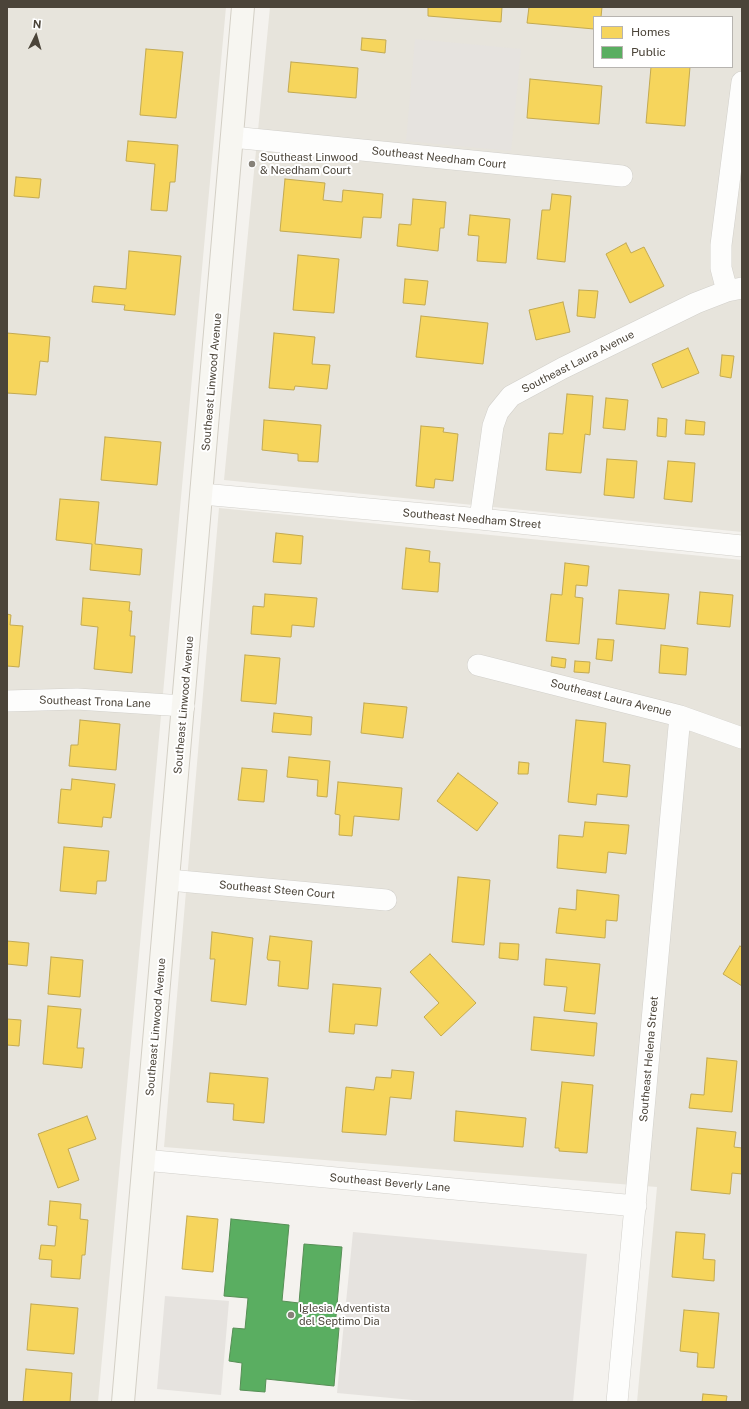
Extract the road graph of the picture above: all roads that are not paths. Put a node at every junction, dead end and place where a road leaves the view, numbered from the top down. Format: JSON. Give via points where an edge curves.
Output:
{"nodes":[{"id":1,"x":244,"y":7,"type":"edge"},
{"id":2,"x":742,"y":82,"type":"edge"},
{"id":3,"x":232,"y":137,"type":"junction"},
{"id":4,"x":622,"y":176,"type":"dead end"},
{"id":5,"x":734,"y":290,"type":"edge"},
{"id":6,"x":202,"y":494,"type":"junction"},
{"id":7,"x":480,"y":519,"type":"junction"},
{"id":8,"x":742,"y":546,"type":"edge"},
{"id":9,"x":478,"y":664,"type":"dead end"},
{"id":10,"x":7,"y":701,"type":"edge"},
{"id":11,"x":184,"y":706,"type":"junction"},
{"id":12,"x":680,"y":716,"type":"junction"},
{"id":13,"x":742,"y":738,"type":"edge"},
{"id":14,"x":169,"y":880,"type":"junction"},
{"id":15,"x":386,"y":900,"type":"dead end"},
{"id":16,"x":144,"y":1160,"type":"junction"},
{"id":17,"x":636,"y":1206,"type":"junction"},
{"id":18,"x":123,"y":1402,"type":"edge"},
{"id":19,"x":617,"y":1402,"type":"edge"}],
"edges":[{"from":1,"to":3,"type":"main road","name":"Southeast Linwood Avenue"},
{"from":2,"to":5,"type":"street","via":[[721,246],[722,268]]},
{"from":3,"to":4,"type":"street","name":"Southeast Needham Court"},
{"from":3,"to":6,"type":"main road","name":"Southeast Linwood Avenue"},
{"from":5,"to":7,"type":"street","name":"Southeast Laura Avenue","via":[[689,306],[511,396],[498,412],[493,426]]},
{"from":6,"to":7,"type":"street","name":"Southeast Needham Street"},
{"from":6,"to":11,"type":"main road","name":"Southeast Linwood Avenue"},
{"from":7,"to":8,"type":"street","name":"Southeast Needham Street"},
{"from":9,"to":12,"type":"street","name":"Southeast Laura Avenue"},
{"from":10,"to":11,"type":"street","name":"Southeast Trona Lane","via":[[77,699]]},
{"from":11,"to":14,"type":"main road","name":"Southeast Linwood Avenue"},
{"from":12,"to":13,"type":"street","name":"Southeast Laura Avenue"},
{"from":12,"to":17,"type":"street","name":"Southeast Helena Street"},
{"from":14,"to":15,"type":"street","name":"Southeast Steen Court"},
{"from":14,"to":16,"type":"main road","name":"Southeast Linwood Avenue"},
{"from":16,"to":17,"type":"street","name":"Southeast Beverly Lane"},
{"from":16,"to":18,"type":"main road","name":"Southeast Linwood Avenue"},
{"from":17,"to":19,"type":"street","name":"Southeast Helena Street"}]}
